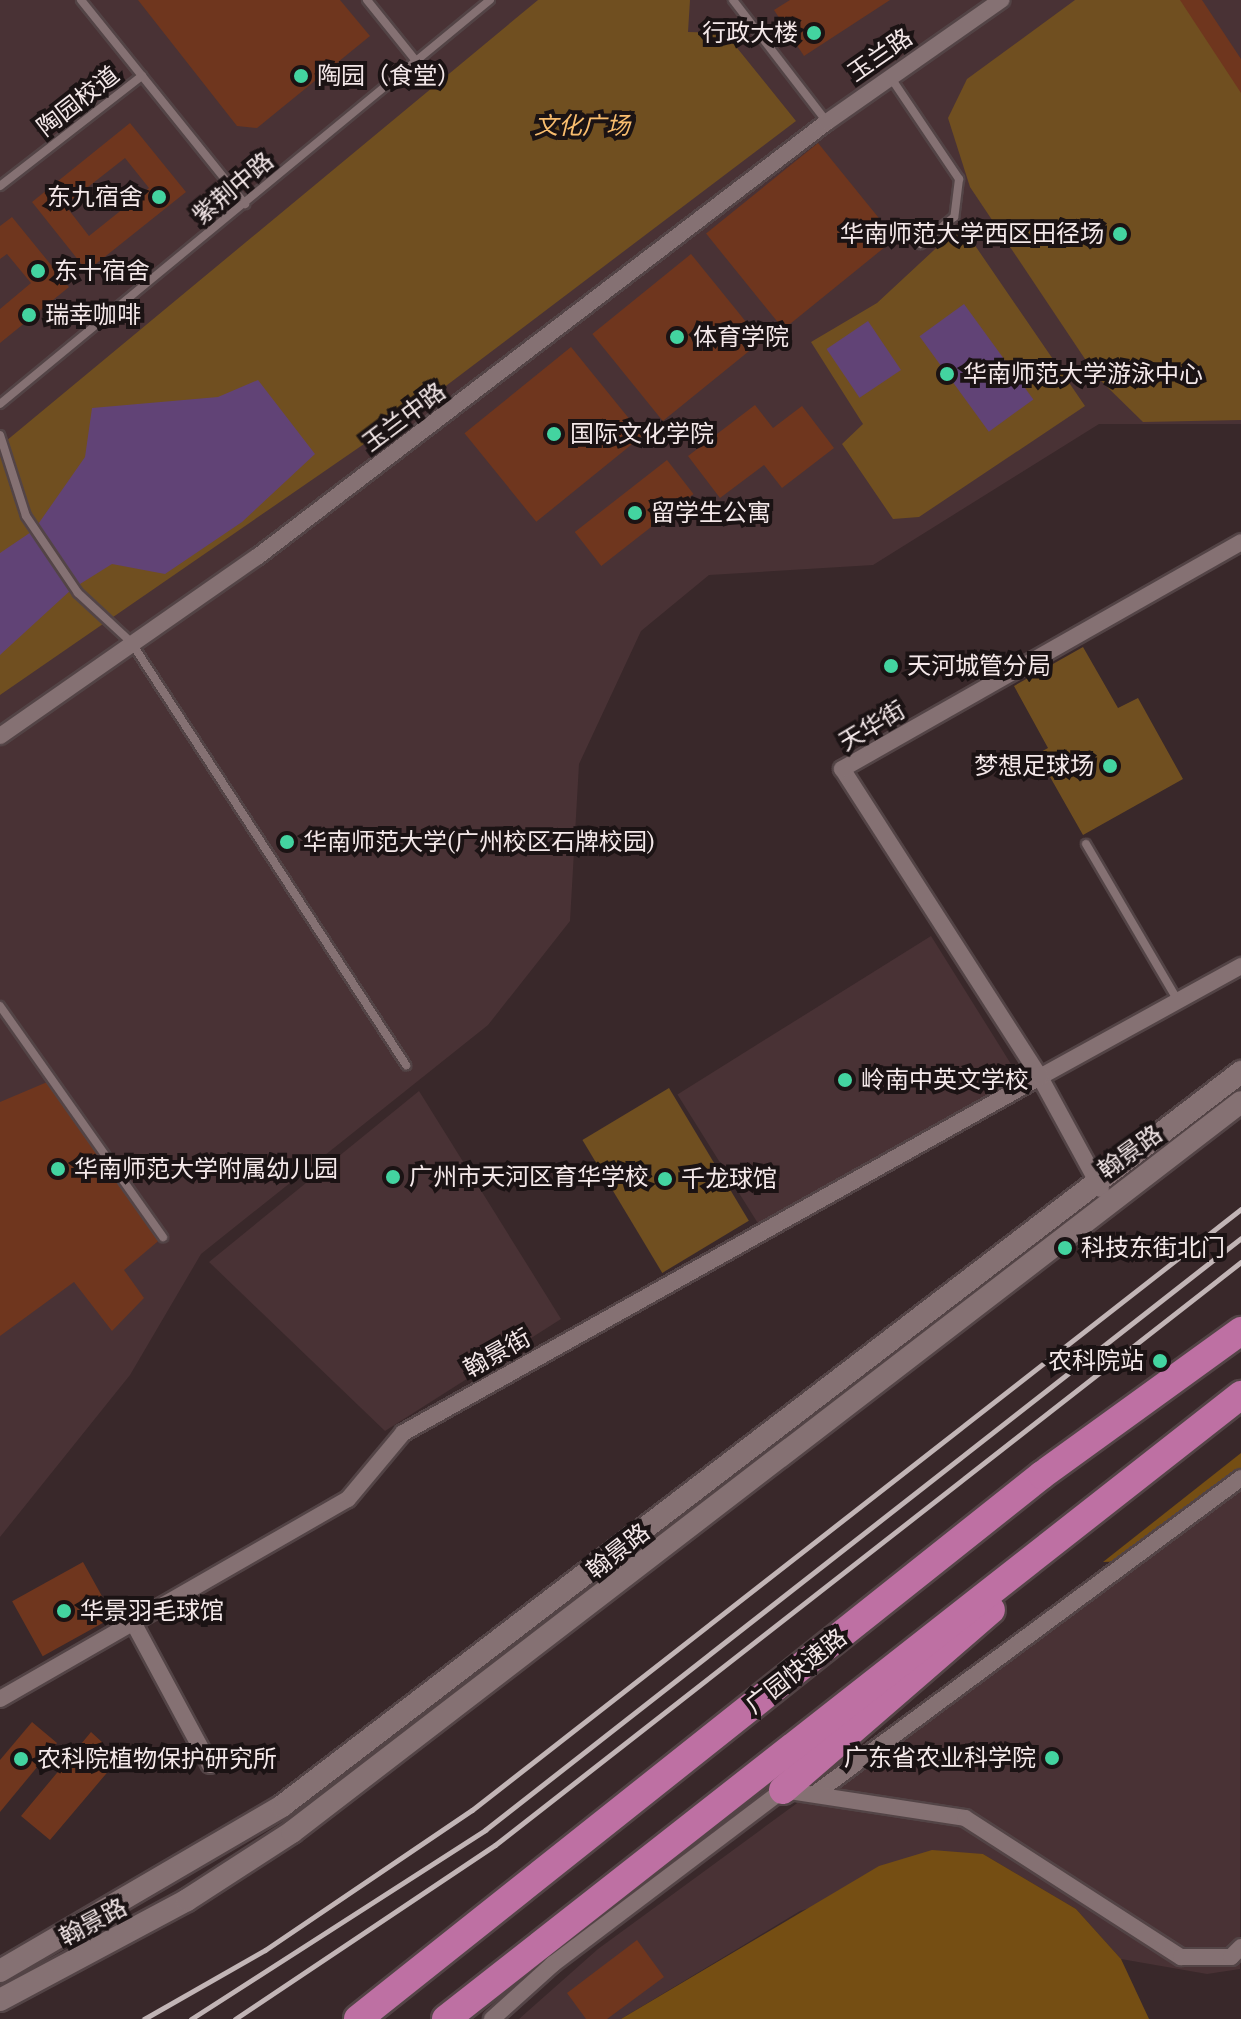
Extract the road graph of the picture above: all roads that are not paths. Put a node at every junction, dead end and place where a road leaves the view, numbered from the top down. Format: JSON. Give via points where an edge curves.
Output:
{"nodes":[{"id":1,"x":81,"y":0,"type":"edge"},
{"id":2,"x":367,"y":0,"type":"edge"},
{"id":3,"x":490,"y":0,"type":"edge"},
{"id":4,"x":733,"y":0,"type":"edge"},
{"id":5,"x":1001,"y":0,"type":"edge"},
{"id":6,"x":416,"y":61,"type":"junction"},
{"id":7,"x":142,"y":76,"type":"junction"},
{"id":8,"x":891,"y":77,"type":"junction"},
{"id":9,"x":827,"y":122,"type":"junction"},
{"id":10,"x":0,"y":186,"type":"edge"},
{"id":11,"x":245,"y":204,"type":"junction"},
{"id":12,"x":921,"y":244,"type":"dead end"},
{"id":13,"x":0,"y":404,"type":"edge"},
{"id":14,"x":0,"y":435,"type":"edge"},
{"id":15,"x":1241,"y":542,"type":"edge"},
{"id":16,"x":131,"y":642,"type":"junction"},
{"id":17,"x":0,"y":736,"type":"edge"},
{"id":18,"x":1086,"y":844,"type":"dead end"},
{"id":19,"x":1241,"y":966,"type":"edge"},
{"id":20,"x":1178,"y":1001,"type":"junction"},
{"id":21,"x":0,"y":1006,"type":"edge"},
{"id":22,"x":406,"y":1065,"type":"dead end"},
{"id":23,"x":1241,"y":1072,"type":"edge"},
{"id":24,"x":1040,"y":1077,"type":"junction"},
{"id":25,"x":1241,"y":1102,"type":"edge"},
{"id":26,"x":1103,"y":1191,"type":"junction"},
{"id":27,"x":163,"y":1237,"type":"dead end"},
{"id":28,"x":1241,"y":1331,"type":"edge"},
{"id":29,"x":1241,"y":1395,"type":"edge"},
{"id":30,"x":1165,"y":1450,"type":"junction"},
{"id":31,"x":1241,"y":1478,"type":"edge"},
{"id":32,"x":134,"y":1624,"type":"junction"},
{"id":33,"x":0,"y":1699,"type":"edge"},
{"id":34,"x":210,"y":1765,"type":"dead end"},
{"id":35,"x":783,"y":1790,"type":"junction"},
{"id":36,"x":816,"y":1793,"type":"junction"},
{"id":37,"x":1241,"y":1947,"type":"edge"},
{"id":38,"x":0,"y":1971,"type":"edge"},
{"id":39,"x":0,"y":2000,"type":"edge"},
{"id":40,"x":358,"y":2019,"type":"edge"},
{"id":41,"x":446,"y":2019,"type":"edge"},
{"id":42,"x":492,"y":2019,"type":"edge"}],
"edges":[{"from":1,"to":7,"type":"lane"},
{"from":2,"to":6,"type":"lane"},
{"from":3,"to":6,"type":"lane","name":"紫荆中路"},
{"from":4,"to":9,"type":"lane"},
{"from":5,"to":8,"type":"street","name":"玉兰路"},
{"from":6,"to":11,"type":"lane","name":"紫荆中路"},
{"from":7,"to":10,"type":"lane","name":"陶园校道"},
{"from":7,"to":11,"type":"lane"},
{"from":8,"to":9,"type":"street","name":"玉兰路"},
{"from":8,"to":12,"type":"lane","via":[[959,179],[954,217]]},
{"from":9,"to":16,"type":"street","name":"玉兰中路","via":[[435,426]]},
{"from":11,"to":13,"type":"lane","name":"紫荆中路"},
{"from":14,"to":16,"type":"lane","via":[[26,516],[78,593]]},
{"from":15,"to":24,"type":"street","name":"天华街","via":[[842,769]]},
{"from":16,"to":17,"type":"street","name":"玉兰中路"},
{"from":16,"to":22,"type":"lane"},
{"from":18,"to":20,"type":"lane"},
{"from":19,"to":20,"type":"street"},
{"from":20,"to":24,"type":"street"},
{"from":21,"to":27,"type":"lane"},
{"from":23,"to":26,"type":"street","name":"翰景路"},
{"from":24,"to":26,"type":"street","name":"天华街"},
{"from":24,"to":32,"type":"street","name":"翰景街","via":[[403,1433],[348,1499]]},
{"from":25,"to":26,"type":"street","name":"翰景路"},
{"from":26,"to":38,"type":"street","name":"翰景路","via":[[282,1806]]},
{"from":26,"to":39,"type":"street","name":"翰景路","via":[[304,1823],[187,1900]]},
{"from":28,"to":40,"type":"highway","name":"广园快速路","via":[[1029,1485]]},
{"from":29,"to":30,"type":"highway"},
{"from":30,"to":35,"type":"highway"},
{"from":30,"to":41,"type":"highway"},
{"from":31,"to":36,"type":"street"},
{"from":32,"to":33,"type":"street","name":"翰景街"},
{"from":32,"to":34,"type":"street"},
{"from":35,"to":36,"type":"street"},
{"from":35,"to":42,"type":"street","via":[[553,1964]]},
{"from":36,"to":37,"type":"street","via":[[965,1818],[1181,1957],[1231,1957]]}]}
